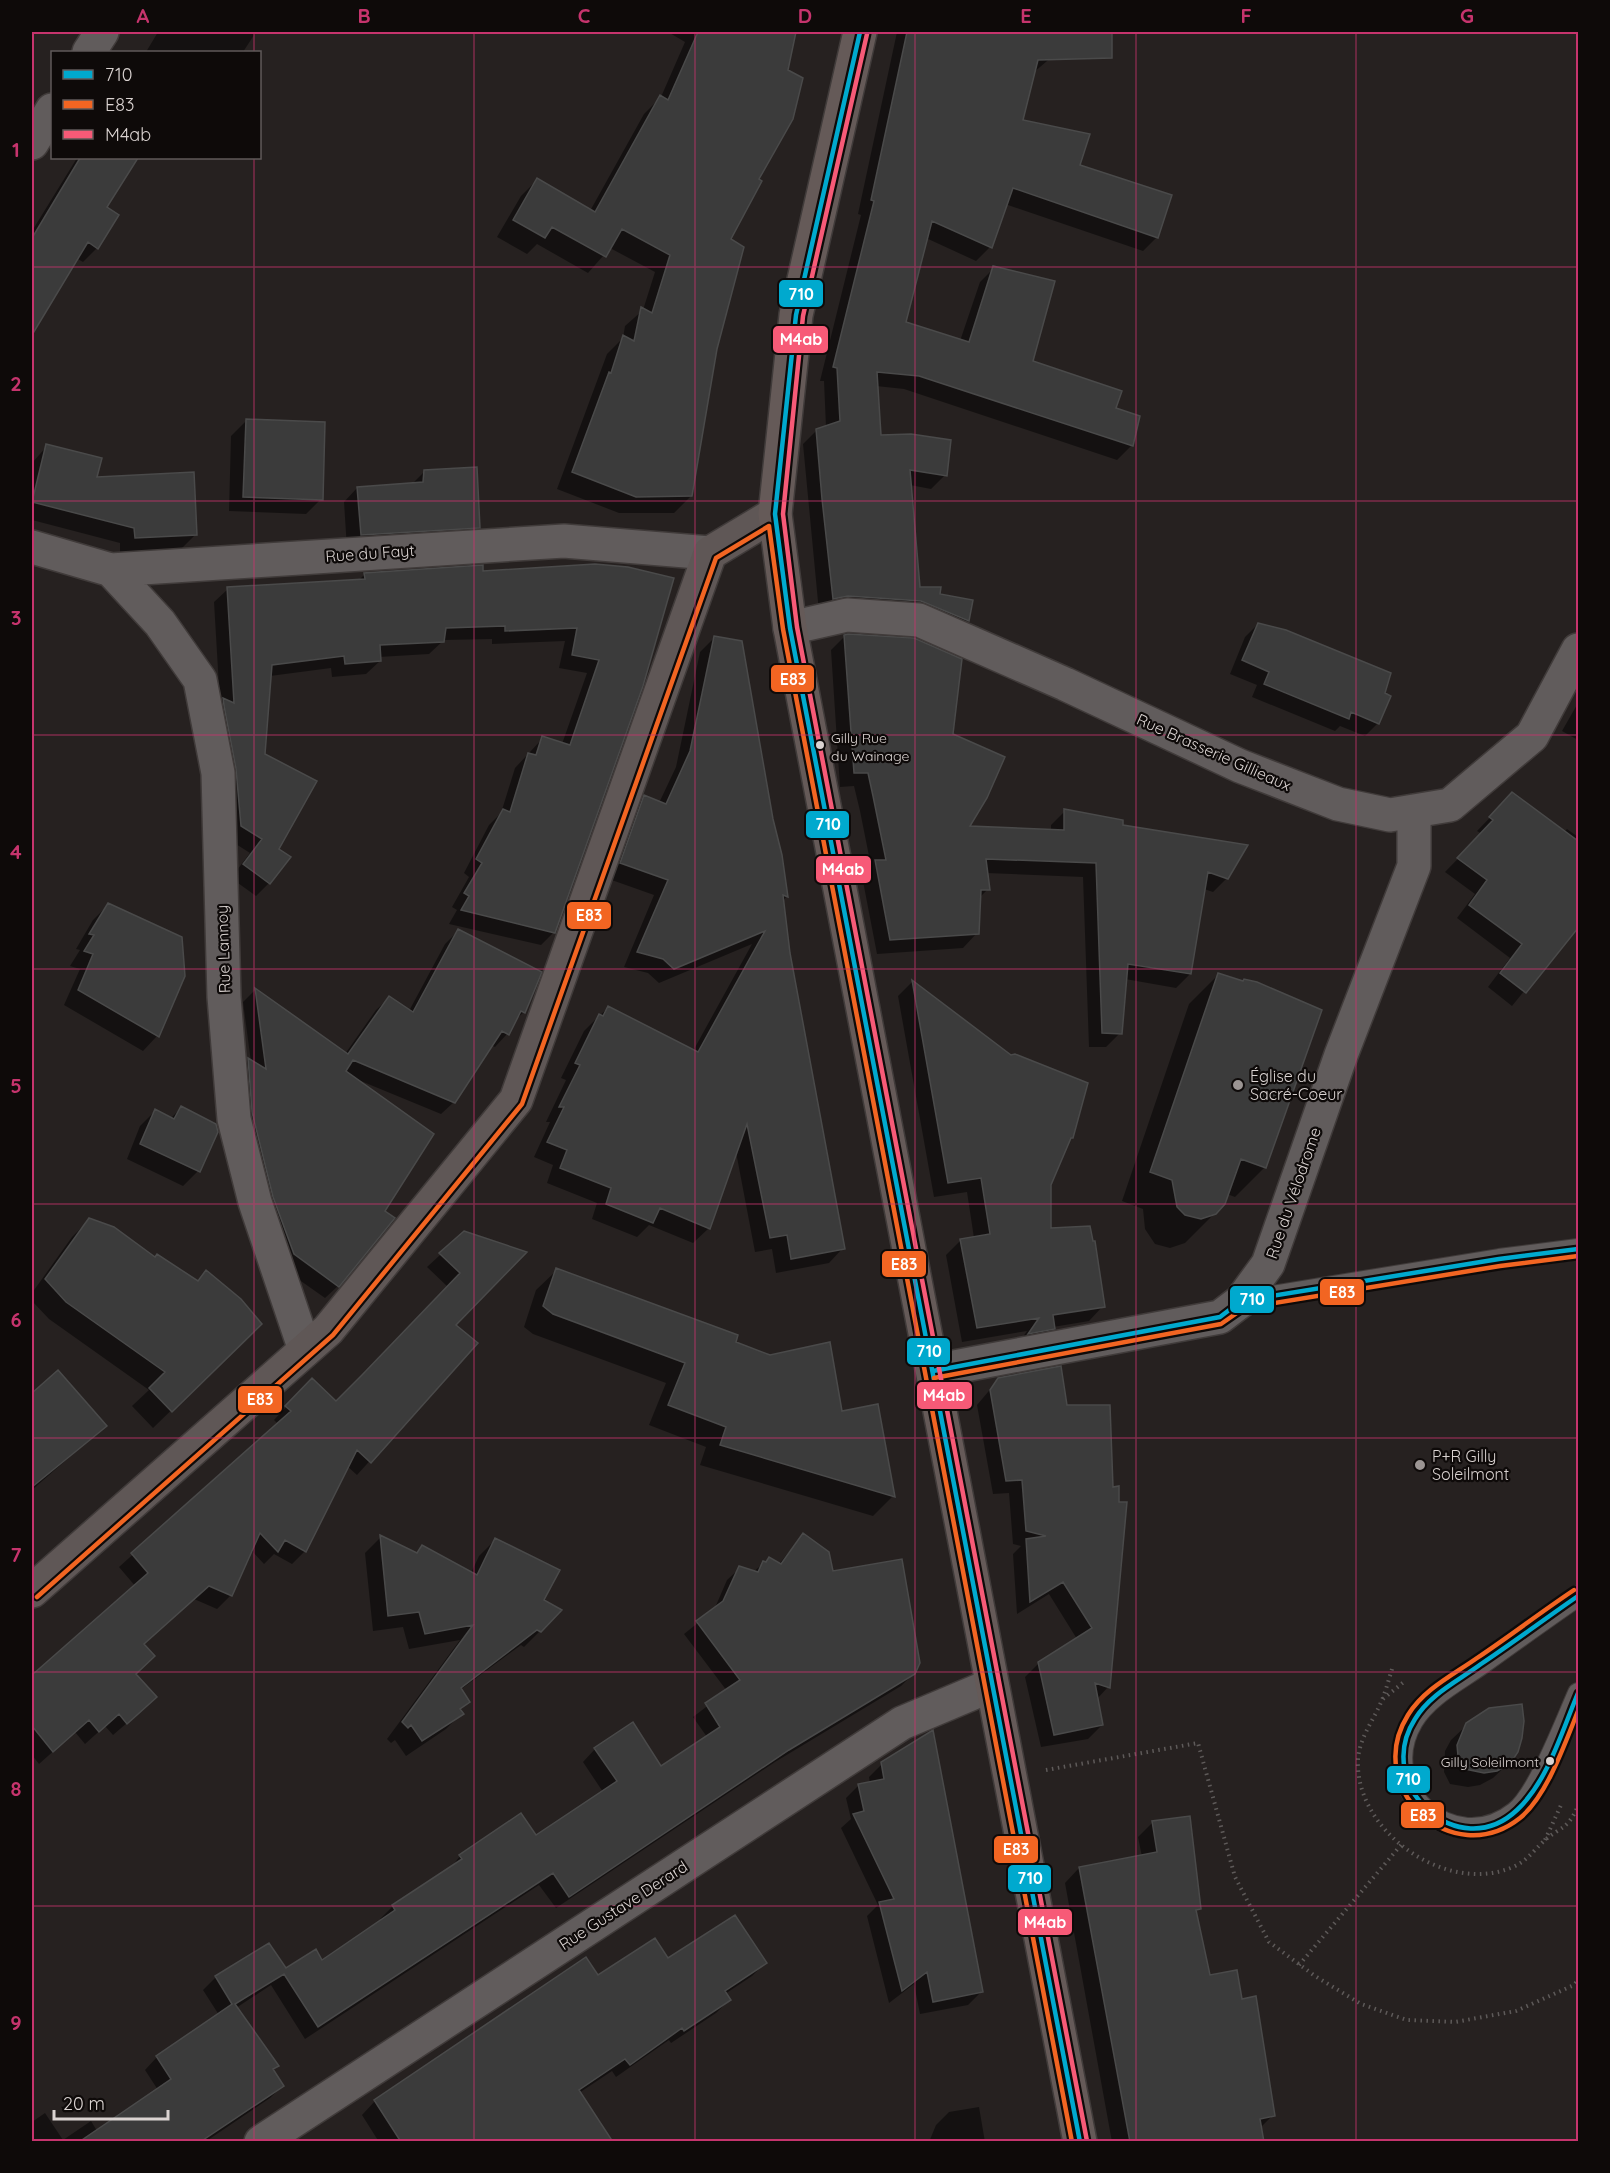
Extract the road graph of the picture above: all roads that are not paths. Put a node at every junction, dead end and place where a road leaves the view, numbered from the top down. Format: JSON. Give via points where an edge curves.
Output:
{"nodes":[{"id":1,"x":102,"y":32,"type":"edge"},
{"id":2,"x":860,"y":32,"type":"edge"},
{"id":3,"x":89,"y":51,"type":"edge"},
{"id":4,"x":51,"y":112,"type":"edge"},
{"id":5,"x":32,"y":143,"type":"edge"},
{"id":6,"x":775,"y":514,"type":"junction"},
{"id":7,"x":32,"y":547,"type":"edge"},
{"id":8,"x":711,"y":553,"type":"junction"},
{"id":9,"x":111,"y":570,"type":"junction"},
{"id":10,"x":790,"y":628,"type":"junction"},
{"id":11,"x":1578,"y":650,"type":"edge"},
{"id":12,"x":1414,"y":811,"type":"junction"},
{"id":13,"x":1578,"y":1249,"type":"edge"},
{"id":14,"x":1241,"y":1301,"type":"junction"},
{"id":15,"x":305,"y":1350,"type":"junction"},
{"id":16,"x":933,"y":1371,"type":"junction"},
{"id":17,"x":32,"y":1591,"type":"edge"},
{"id":18,"x":1578,"y":1596,"type":"edge"},
{"id":19,"x":992,"y":1685,"type":"junction"},
{"id":20,"x":1578,"y":1693,"type":"edge"},
{"id":21,"x":261,"y":2142,"type":"edge"},
{"id":22,"x":1080,"y":2142,"type":"edge"}],
"edges":[{"from":1,"to":3,"type":"street"},
{"from":2,"to":6,"type":"main road","via":[[795,315]]},
{"from":4,"to":5,"type":"street"},
{"from":6,"to":8,"type":"street"},
{"from":6,"to":10,"type":"main road"},
{"from":7,"to":9,"type":"street","name":"Rue du Fayt"},
{"from":8,"to":9,"type":"street","name":"Rue du Fayt","via":[[564,541]]},
{"from":8,"to":15,"type":"street","via":[[516,1100],[328,1330]]},
{"from":9,"to":15,"type":"street","name":"Rue Lannoy","via":[[160,623],[200,680],[218,773],[224,997],[234,1119],[255,1202]]},
{"from":10,"to":12,"type":"street","name":"Rue Brasserie Gillieaux","via":[[847,615],[919,620],[1240,766],[1338,804],[1390,815]]},
{"from":10,"to":16,"type":"main road"},
{"from":11,"to":12,"type":"street","name":"Rue Brasserie Gillieaux","via":[[1532,736],[1450,805]]},
{"from":12,"to":14,"type":"street","name":"Rue du Vélodrome","via":[[1414,866],[1341,1054],[1269,1264]]},
{"from":13,"to":14,"type":"lane"},
{"from":14,"to":16,"type":"street","name":"Rue du Vélodrome","via":[[1220,1317]]},
{"from":15,"to":17,"type":"street"},
{"from":16,"to":19,"type":"main road"},
{"from":18,"to":20,"type":"lane","via":[[1427,1702],[1406,1734],[1401,1758],[1412,1796],[1425,1811],[1460,1827],[1480,1828],[1516,1812],[1528,1797]]},
{"from":19,"to":21,"type":"street","name":"Rue Gustave Derard","via":[[902,1723]]},
{"from":19,"to":22,"type":"main road"}]}
